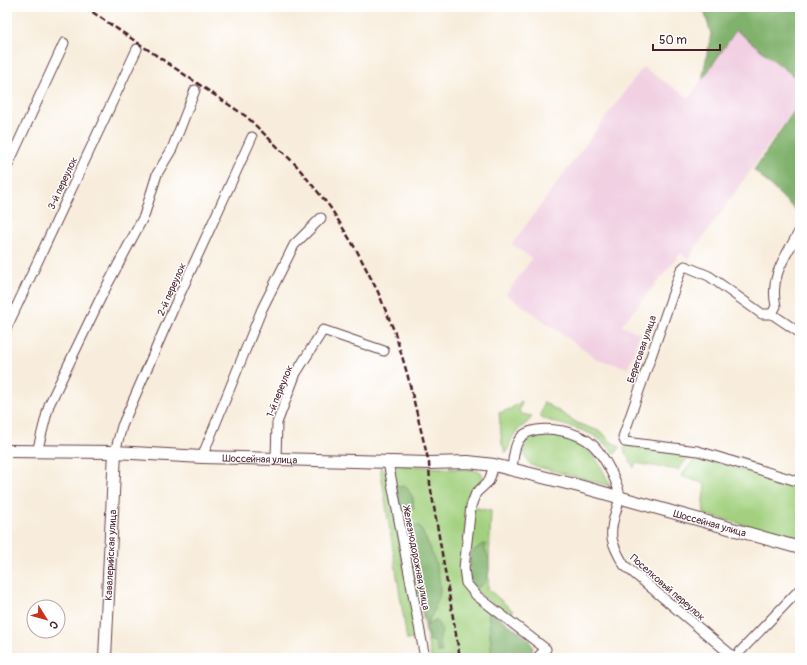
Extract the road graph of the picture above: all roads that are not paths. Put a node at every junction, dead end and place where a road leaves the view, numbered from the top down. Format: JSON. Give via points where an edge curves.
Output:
{"nodes":[{"id":1,"x":64,"y":43,"type":"dead end"},
{"id":2,"x":138,"y":49,"type":"dead end"},
{"id":3,"x":195,"y":90,"type":"dead end"},
{"id":4,"x":252,"y":138,"type":"dead end"},
{"id":5,"x":7,"y":167,"type":"edge"},
{"id":6,"x":321,"y":218,"type":"dead end"},
{"id":7,"x":800,"y":230,"type":"edge"},
{"id":8,"x":772,"y":314,"type":"junction"},
{"id":9,"x":7,"y":327,"type":"edge"},
{"id":10,"x":800,"y":333,"type":"edge"},
{"id":11,"x":384,"y":351,"type":"dead end"},
{"id":12,"x":7,"y":451,"type":"edge"},
{"id":13,"x":37,"y":452,"type":"junction"},
{"id":14,"x":115,"y":452,"type":"junction"},
{"id":15,"x":202,"y":457,"type":"junction"},
{"id":16,"x":276,"y":458,"type":"junction"},
{"id":17,"x":388,"y":462,"type":"junction"},
{"id":18,"x":494,"y":465,"type":"junction"},
{"id":19,"x":512,"y":468,"type":"junction"},
{"id":20,"x":800,"y":482,"type":"edge"},
{"id":21,"x":620,"y":497,"type":"junction"},
{"id":22,"x":800,"y":548,"type":"edge"},
{"id":23,"x":800,"y":589,"type":"edge"},
{"id":24,"x":105,"y":658,"type":"edge"},
{"id":25,"x":424,"y":658,"type":"edge"},
{"id":26,"x":536,"y":658,"type":"edge"},
{"id":27,"x":735,"y":658,"type":"edge"}],
"edges":[{"from":1,"to":5,"type":"street"},
{"from":2,"to":9,"type":"street","name":"3-й переулок"},
{"from":3,"to":13,"type":"street","via":[[172,148],[157,174],[144,216],[102,295],[49,405]]},
{"from":4,"to":14,"type":"street","name":"2-й переулок","via":[[174,307],[126,419]]},
{"from":6,"to":15,"type":"street","via":[[294,245],[262,308]]},
{"from":7,"to":8,"type":"street","via":[[776,274],[773,292],[776,306]]},
{"from":8,"to":10,"type":"street"},
{"from":8,"to":20,"type":"street","name":"Береговая улица","via":[[762,314],[709,276],[685,266],[680,270],[623,436],[625,442],[698,451]]},
{"from":11,"to":16,"type":"street","name":"1-й переулок","via":[[323,330],[296,373],[277,423]]},
{"from":12,"to":13,"type":"main road","name":"Шоссейная улица"},
{"from":13,"to":14,"type":"main road","name":"Шоссейная улица"},
{"from":14,"to":15,"type":"main road","name":"Шоссейная улица"},
{"from":14,"to":24,"type":"main road","name":"Кавалерийская улица"},
{"from":15,"to":16,"type":"main road","name":"Шоссейная улица"},
{"from":16,"to":17,"type":"main road","name":"Шоссейная улица"},
{"from":17,"to":18,"type":"main road","name":"Шоссейная улица","via":[[468,462]]},
{"from":17,"to":25,"type":"street","name":"Железнодорожная улица"},
{"from":18,"to":19,"type":"main road","name":"Шоссейная улица"},
{"from":18,"to":26,"type":"street","via":[[489,481],[476,493],[471,506],[464,568],[466,583],[477,596],[546,649]]},
{"from":19,"to":21,"type":"main road","name":"Шоссейная улица"},
{"from":19,"to":21,"type":"street","via":[[517,442],[527,432],[558,429],[592,444],[609,467]]},
{"from":21,"to":22,"type":"main road","name":"Шоссейная улица"},
{"from":21,"to":27,"type":"street","name":"Поселковый переулок","via":[[610,528],[612,545],[624,565]]},
{"from":23,"to":27,"type":"street"}]}
